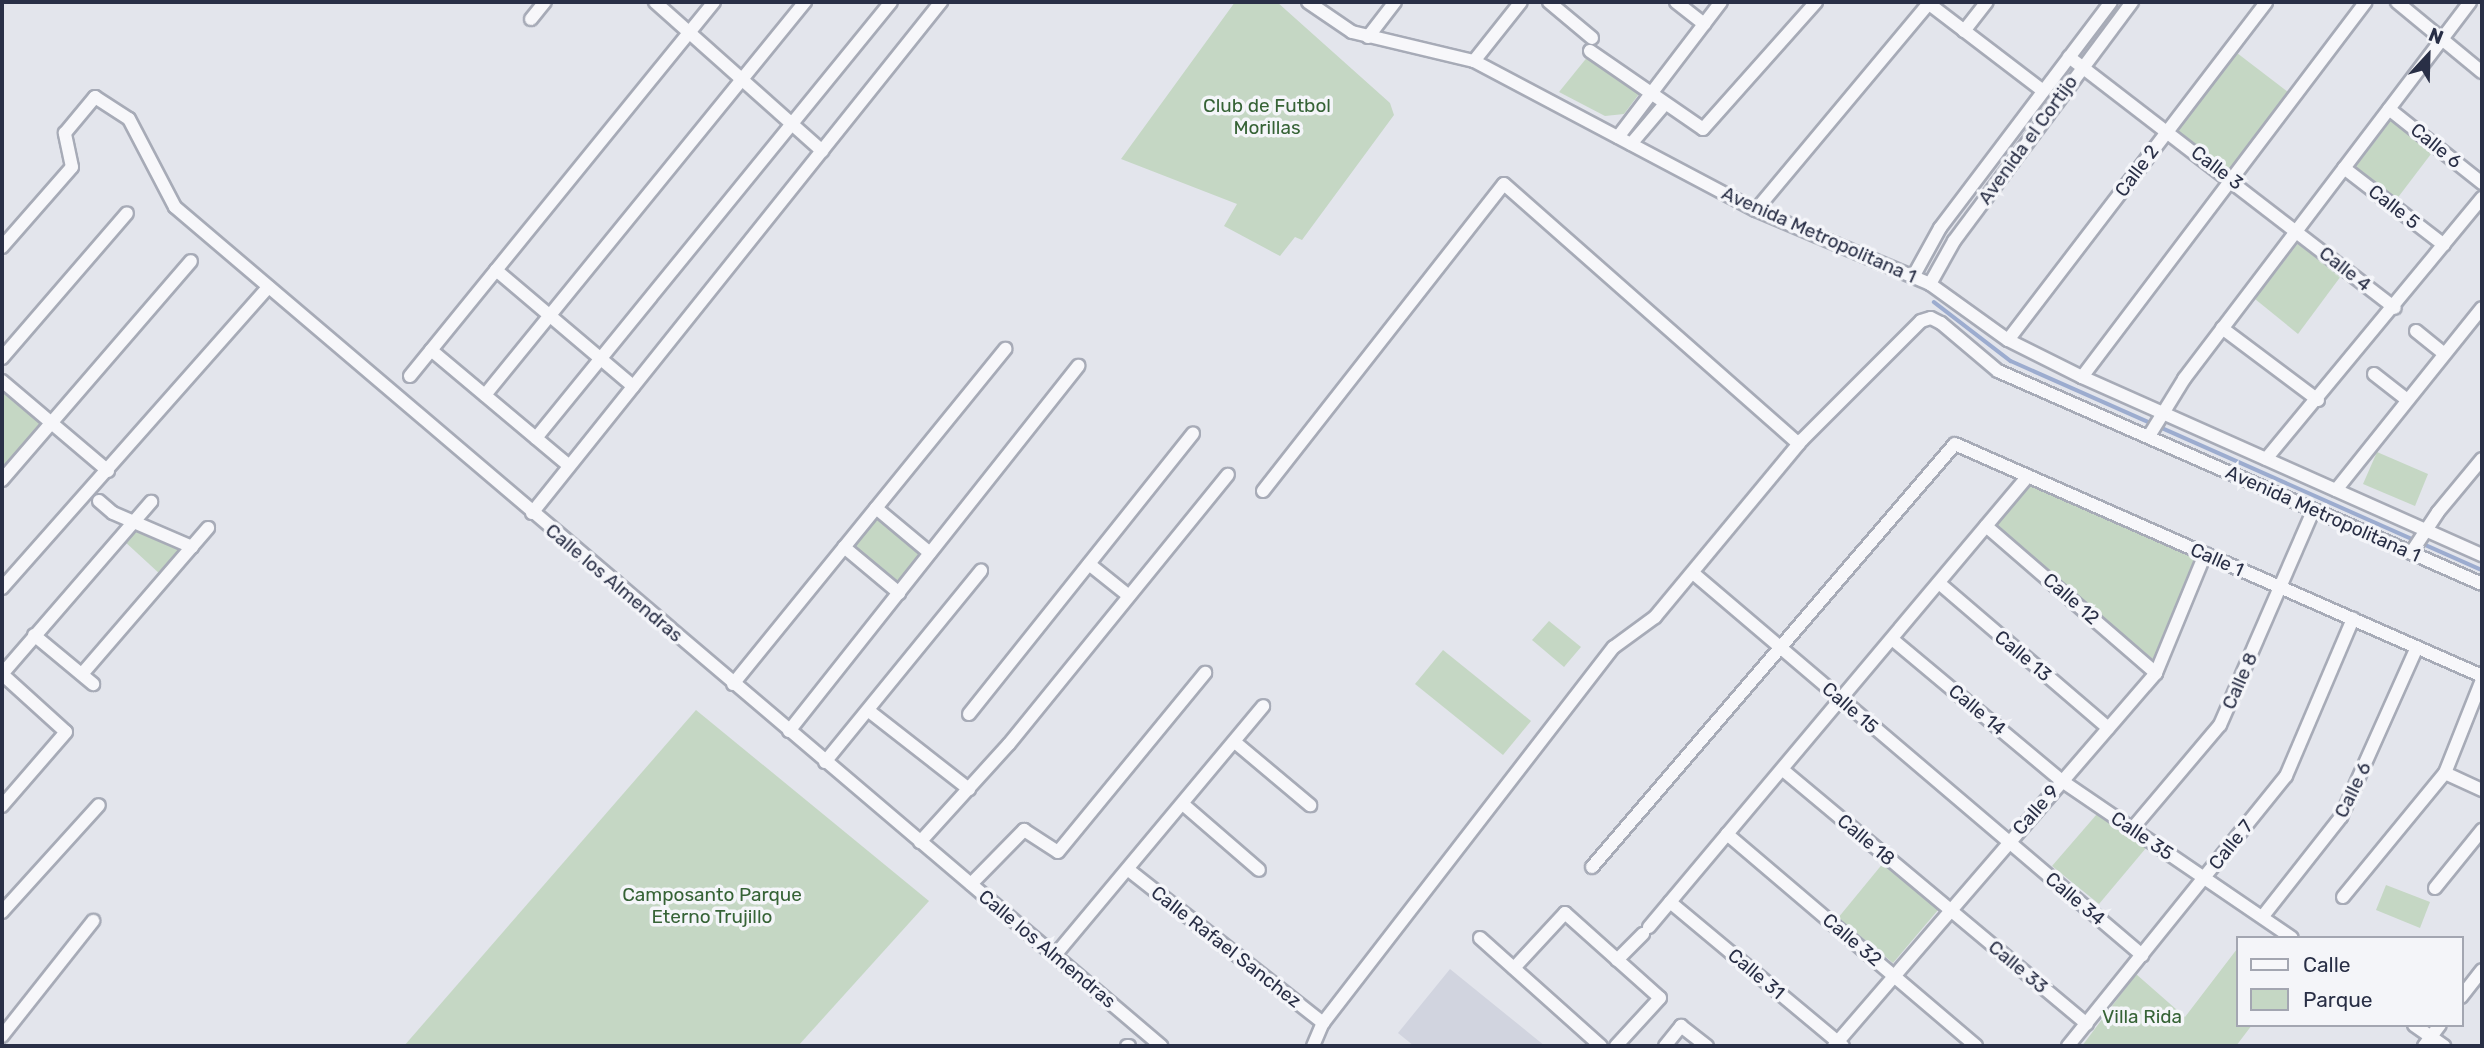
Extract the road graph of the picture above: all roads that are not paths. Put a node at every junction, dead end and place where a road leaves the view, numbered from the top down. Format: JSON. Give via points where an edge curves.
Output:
{"nodes":[{"id":1,"x":545,"y":2,"type":"edge"},
{"id":2,"x":655,"y":2,"type":"edge"},
{"id":3,"x":714,"y":2,"type":"edge"},
{"id":4,"x":805,"y":2,"type":"edge"},
{"id":5,"x":891,"y":2,"type":"edge"},
{"id":6,"x":941,"y":2,"type":"edge"},
{"id":7,"x":1308,"y":2,"type":"edge"},
{"id":8,"x":1395,"y":2,"type":"edge"},
{"id":9,"x":1521,"y":2,"type":"edge"},
{"id":10,"x":1549,"y":2,"type":"edge"},
{"id":11,"x":1676,"y":2,"type":"edge"},
{"id":12,"x":1721,"y":2,"type":"edge"},
{"id":13,"x":1987,"y":2,"type":"edge"},
{"id":14,"x":2111,"y":2,"type":"edge"},
{"id":15,"x":2132,"y":2,"type":"edge"},
{"id":16,"x":2266,"y":2,"type":"edge"},
{"id":17,"x":2366,"y":2,"type":"edge"},
{"id":18,"x":2397,"y":2,"type":"edge"},
{"id":19,"x":2470,"y":2,"type":"edge"},
{"id":20,"x":1929,"y":3,"type":"edge"},
{"id":21,"x":1809,"y":4,"type":"edge"},
{"id":22,"x":531,"y":19,"type":"dead end"},
{"id":23,"x":1704,"y":23,"type":"junction"},
{"id":24,"x":1964,"y":31,"type":"junction"},
{"id":25,"x":689,"y":33,"type":"junction"},
{"id":26,"x":1368,"y":37,"type":"junction"},
{"id":27,"x":2442,"y":39,"type":"junction"},
{"id":28,"x":2069,"y":57,"type":"junction"},
{"id":29,"x":1474,"y":61,"type":"junction"},
{"id":30,"x":2082,"y":67,"type":"junction"},
{"id":31,"x":2482,"y":72,"type":"edge"},
{"id":32,"x":742,"y":79,"type":"junction"},
{"id":33,"x":2043,"y":92,"type":"junction"},
{"id":34,"x":1649,"y":95,"type":"junction"},
{"id":35,"x":1664,"y":104,"type":"junction"},
{"id":36,"x":2389,"y":108,"type":"junction"},
{"id":37,"x":792,"y":124,"type":"junction"},
{"id":38,"x":2168,"y":131,"type":"junction"},
{"id":39,"x":1618,"y":137,"type":"junction"},
{"id":40,"x":1631,"y":144,"type":"junction"},
{"id":41,"x":822,"y":150,"type":"junction"},
{"id":42,"x":2344,"y":168,"type":"junction"},
{"id":43,"x":2233,"y":180,"type":"junction"},
{"id":44,"x":2482,"y":183,"type":"edge"},
{"id":45,"x":2482,"y":198,"type":"edge"},
{"id":46,"x":1756,"y":211,"type":"junction"},
{"id":47,"x":127,"y":214,"type":"dead end"},
{"id":48,"x":2296,"y":230,"type":"junction"},
{"id":49,"x":2444,"y":246,"type":"junction"},
{"id":50,"x":2,"y":247,"type":"edge"},
{"id":51,"x":191,"y":261,"type":"dead end"},
{"id":52,"x":496,"y":270,"type":"junction"},
{"id":53,"x":1913,"y":277,"type":"junction"},
{"id":54,"x":1930,"y":284,"type":"junction"},
{"id":55,"x":268,"y":287,"type":"junction"},
{"id":56,"x":2482,"y":307,"type":"edge"},
{"id":57,"x":2395,"y":308,"type":"junction"},
{"id":58,"x":550,"y":316,"type":"junction"},
{"id":59,"x":2222,"y":328,"type":"junction"},
{"id":60,"x":2416,"y":331,"type":"dead end"},
{"id":61,"x":2008,"y":340,"type":"junction"},
{"id":62,"x":1005,"y":349,"type":"dead end"},
{"id":63,"x":431,"y":350,"type":"junction"},
{"id":64,"x":2444,"y":354,"type":"junction"},
{"id":65,"x":2,"y":358,"type":"edge"},
{"id":66,"x":600,"y":359,"type":"junction"},
{"id":67,"x":1078,"y":366,"type":"dead end"},
{"id":68,"x":2374,"y":374,"type":"dead end"},
{"id":69,"x":410,"y":376,"type":"dead end"},
{"id":70,"x":2082,"y":377,"type":"junction"},
{"id":71,"x":2,"y":381,"type":"edge"},
{"id":72,"x":633,"y":386,"type":"junction"},
{"id":73,"x":485,"y":395,"type":"junction"},
{"id":74,"x":2406,"y":399,"type":"junction"},
{"id":75,"x":2318,"y":400,"type":"junction"},
{"id":76,"x":2159,"y":414,"type":"junction"},
{"id":77,"x":53,"y":425,"type":"junction"},
{"id":78,"x":1193,"y":433,"type":"dead end"},
{"id":79,"x":2150,"y":433,"type":"junction"},
{"id":80,"x":536,"y":438,"type":"junction"},
{"id":81,"x":1799,"y":444,"type":"junction"},
{"id":82,"x":2266,"y":459,"type":"junction"},
{"id":83,"x":2482,"y":459,"type":"edge"},
{"id":84,"x":569,"y":466,"type":"junction"},
{"id":85,"x":108,"y":471,"type":"junction"},
{"id":86,"x":1228,"y":475,"type":"dead end"},
{"id":87,"x":2028,"y":475,"type":"junction"},
{"id":88,"x":2,"y":480,"type":"edge"},
{"id":89,"x":2336,"y":490,"type":"junction"},
{"id":90,"x":1263,"y":491,"type":"dead end"},
{"id":91,"x":99,"y":501,"type":"dead end"},
{"id":92,"x":150,"y":502,"type":"dead end"},
{"id":93,"x":876,"y":508,"type":"junction"},
{"id":94,"x":2313,"y":511,"type":"junction"},
{"id":95,"x":532,"y":513,"type":"junction"},
{"id":96,"x":134,"y":522,"type":"junction"},
{"id":97,"x":1986,"y":526,"type":"junction"},
{"id":98,"x":208,"y":528,"type":"dead end"},
{"id":99,"x":2423,"y":532,"type":"junction"},
{"id":100,"x":192,"y":547,"type":"junction"},
{"id":101,"x":844,"y":547,"type":"junction"},
{"id":102,"x":2412,"y":550,"type":"junction"},
{"id":103,"x":930,"y":553,"type":"junction"},
{"id":104,"x":2204,"y":554,"type":"junction"},
{"id":105,"x":2482,"y":555,"type":"edge"},
{"id":106,"x":1089,"y":564,"type":"junction"},
{"id":107,"x":981,"y":570,"type":"dead end"},
{"id":108,"x":1693,"y":573,"type":"junction"},
{"id":109,"x":2482,"y":582,"type":"edge"},
{"id":110,"x":1938,"y":583,"type":"junction"},
{"id":111,"x":2,"y":588,"type":"edge"},
{"id":112,"x":2281,"y":588,"type":"junction"},
{"id":113,"x":899,"y":593,"type":"junction"},
{"id":114,"x":1129,"y":596,"type":"junction"},
{"id":115,"x":2353,"y":619,"type":"junction"},
{"id":116,"x":34,"y":635,"type":"junction"},
{"id":117,"x":1892,"y":639,"type":"junction"},
{"id":118,"x":2417,"y":647,"type":"junction"},
{"id":119,"x":1782,"y":648,"type":"junction"},
{"id":120,"x":1205,"y":673,"type":"dead end"},
{"id":121,"x":2156,"y":673,"type":"junction"},
{"id":122,"x":2,"y":674,"type":"edge"},
{"id":123,"x":82,"y":674,"type":"junction"},
{"id":124,"x":2482,"y":678,"type":"edge"},
{"id":125,"x":93,"y":684,"type":"dead end"},
{"id":126,"x":733,"y":684,"type":"junction"},
{"id":127,"x":1842,"y":700,"type":"junction"},
{"id":128,"x":1263,"y":706,"type":"dead end"},
{"id":129,"x":869,"y":711,"type":"junction"},
{"id":130,"x":969,"y":713,"type":"dead end"},
{"id":131,"x":2108,"y":728,"type":"junction"},
{"id":132,"x":789,"y":731,"type":"junction"},
{"id":133,"x":1236,"y":743,"type":"junction"},
{"id":134,"x":825,"y":762,"type":"junction"},
{"id":135,"x":1783,"y":770,"type":"junction"},
{"id":136,"x":2445,"y":773,"type":"junction"},
{"id":137,"x":2062,"y":781,"type":"junction"},
{"id":138,"x":969,"y":789,"type":"junction"},
{"id":139,"x":2482,"y":790,"type":"edge"},
{"id":140,"x":99,"y":805,"type":"dead end"},
{"id":141,"x":1184,"y":805,"type":"junction"},
{"id":142,"x":1310,"y":805,"type":"dead end"},
{"id":143,"x":2,"y":806,"type":"edge"},
{"id":144,"x":2132,"y":829,"type":"junction"},
{"id":145,"x":2482,"y":830,"type":"edge"},
{"id":146,"x":1727,"y":834,"type":"junction"},
{"id":147,"x":920,"y":842,"type":"junction"},
{"id":148,"x":2008,"y":842,"type":"junction"},
{"id":149,"x":1592,"y":867,"type":"dead end"},
{"id":150,"x":1259,"y":870,"type":"dead end"},
{"id":151,"x":1130,"y":871,"type":"junction"},
{"id":152,"x":2206,"y":878,"type":"junction"},
{"id":153,"x":971,"y":884,"type":"junction"},
{"id":154,"x":2435,"y":888,"type":"dead end"},
{"id":155,"x":2343,"y":897,"type":"dead end"},
{"id":156,"x":1670,"y":902,"type":"junction"},
{"id":157,"x":1950,"y":910,"type":"junction"},
{"id":158,"x":2,"y":912,"type":"edge"},
{"id":159,"x":2263,"y":916,"type":"junction"},
{"id":160,"x":93,"y":921,"type":"dead end"},
{"id":161,"x":2289,"y":936,"type":"edge"},
{"id":162,"x":1480,"y":938,"type":"dead end"},
{"id":163,"x":1056,"y":954,"type":"junction"},
{"id":164,"x":2142,"y":955,"type":"junction"},
{"id":165,"x":1617,"y":960,"type":"junction"},
{"id":166,"x":1514,"y":968,"type":"junction"},
{"id":167,"x":2482,"y":970,"type":"edge"},
{"id":168,"x":1894,"y":976,"type":"junction"},
{"id":169,"x":2463,"y":994,"type":"edge"},
{"id":170,"x":1323,"y":1023,"type":"junction"},
{"id":171,"x":2087,"y":1024,"type":"junction"},
{"id":172,"x":2416,"y":1027,"type":"edge"},
{"id":173,"x":2438,"y":1027,"type":"edge"},
{"id":174,"x":2,"y":1036,"type":"edge"},
{"id":175,"x":2427,"y":1042,"type":"edge"},
{"id":176,"x":1838,"y":1045,"type":"edge"},
{"id":177,"x":1161,"y":1046,"type":"edge"},
{"id":178,"x":1313,"y":1046,"type":"edge"},
{"id":179,"x":1601,"y":1046,"type":"edge"},
{"id":180,"x":1616,"y":1046,"type":"edge"},
{"id":181,"x":1665,"y":1046,"type":"edge"},
{"id":182,"x":1707,"y":1046,"type":"edge"},
{"id":183,"x":1976,"y":1046,"type":"edge"},
{"id":184,"x":2068,"y":1046,"type":"edge"},
{"id":185,"x":2444,"y":1046,"type":"edge"}],
"edges":[{"from":1,"to":22,"type":"street"},
{"from":2,"to":25,"type":"street"},
{"from":3,"to":25,"type":"street"},
{"from":4,"to":32,"type":"street"},
{"from":5,"to":37,"type":"street"},
{"from":6,"to":41,"type":"street"},
{"from":7,"to":26,"type":"street","name":"Avenida Metropolitana 1","via":[[1352,32]]},
{"from":8,"to":26,"type":"street"},
{"from":9,"to":29,"type":"street"},
{"from":10,"to":34,"type":"street"},
{"from":11,"to":23,"type":"street"},
{"from":12,"to":23,"type":"street"},
{"from":13,"to":24,"type":"street"},
{"from":14,"to":28,"type":"street","name":"Avenida el Cortijo"},
{"from":15,"to":30,"type":"street","name":"Avenida el Cortijo"},
{"from":16,"to":38,"type":"street","name":"Calle 2"},
{"from":17,"to":43,"type":"street"},
{"from":18,"to":27,"type":"street"},
{"from":19,"to":27,"type":"street"},
{"from":20,"to":24,"type":"street"},
{"from":20,"to":46,"type":"street"},
{"from":21,"to":35,"type":"street","via":[[1703,129]]},
{"from":23,"to":34,"type":"street"},
{"from":24,"to":33,"type":"street"},
{"from":25,"to":32,"type":"street"},
{"from":25,"to":52,"type":"street"},
{"from":26,"to":29,"type":"street","name":"Avenida Metropolitana 1"},
{"from":27,"to":31,"type":"street"},
{"from":27,"to":36,"type":"street"},
{"from":28,"to":30,"type":"street","name":"Calle 3"},
{"from":28,"to":33,"type":"street","name":"Avenida el Cortijo"},
{"from":29,"to":39,"type":"street","name":"Avenida Metropolitana 1"},
{"from":30,"to":38,"type":"street","name":"Calle 3"},
{"from":30,"to":54,"type":"street","name":"Avenida el Cortijo","via":[[1954,241]]},
{"from":32,"to":37,"type":"street"},
{"from":32,"to":58,"type":"street"},
{"from":33,"to":53,"type":"street","name":"Avenida el Cortijo","via":[[1940,228]]},
{"from":34,"to":35,"type":"street"},
{"from":34,"to":39,"type":"street"},
{"from":35,"to":40,"type":"street"},
{"from":36,"to":42,"type":"street"},
{"from":36,"to":44,"type":"street","name":"Calle 6"},
{"from":37,"to":41,"type":"street"},
{"from":37,"to":66,"type":"street"},
{"from":38,"to":43,"type":"street","name":"Calle 3"},
{"from":38,"to":61,"type":"street","name":"Calle 2"},
{"from":39,"to":40,"type":"street","name":"Avenida Metropolitana 1"},
{"from":40,"to":46,"type":"street","name":"Avenida Metropolitana 1"},
{"from":41,"to":72,"type":"street"},
{"from":42,"to":48,"type":"street"},
{"from":42,"to":49,"type":"street","name":"Calle 5"},
{"from":43,"to":48,"type":"street","name":"Calle 3"},
{"from":43,"to":70,"type":"street"},
{"from":45,"to":49,"type":"street"},
{"from":46,"to":53,"type":"street","name":"Avenida Metropolitana 1"},
{"from":47,"to":65,"type":"street"},
{"from":48,"to":57,"type":"street","name":"Calle 4"},
{"from":48,"to":59,"type":"street"},
{"from":49,"to":57,"type":"street"},
{"from":50,"to":55,"type":"street","name":"Calle los Almendras","via":[[72,167],[65,133],[95,97],[129,119],[175,207]]},
{"from":51,"to":77,"type":"street"},
{"from":52,"to":58,"type":"street"},
{"from":52,"to":63,"type":"street"},
{"from":53,"to":54,"type":"street","name":"Avenida Metropolitana 1"},
{"from":54,"to":61,"type":"street","name":"Avenida Metropolitana 1"},
{"from":55,"to":85,"type":"street"},
{"from":55,"to":95,"type":"street","name":"Calle los Almendras"},
{"from":56,"to":64,"type":"street"},
{"from":57,"to":75,"type":"street"},
{"from":58,"to":66,"type":"street"},
{"from":58,"to":73,"type":"street"},
{"from":59,"to":75,"type":"street"},
{"from":59,"to":76,"type":"street"},
{"from":60,"to":64,"type":"street"},
{"from":61,"to":70,"type":"street","name":"Avenida Metropolitana 1"},
{"from":62,"to":93,"type":"street"},
{"from":63,"to":69,"type":"street"},
{"from":63,"to":73,"type":"street"},
{"from":64,"to":74,"type":"street"},
{"from":66,"to":72,"type":"street"},
{"from":66,"to":80,"type":"street"},
{"from":67,"to":103,"type":"street"},
{"from":68,"to":74,"type":"street"},
{"from":70,"to":76,"type":"street","name":"Avenida Metropolitana 1"},
{"from":71,"to":77,"type":"street"},
{"from":72,"to":84,"type":"street"},
{"from":73,"to":80,"type":"street"},
{"from":74,"to":89,"type":"street"},
{"from":75,"to":82,"type":"street"},
{"from":76,"to":79,"type":"street"},
{"from":76,"to":82,"type":"street","name":"Avenida Metropolitana 1"},
{"from":77,"to":85,"type":"street"},
{"from":77,"to":88,"type":"street"},
{"from":78,"to":106,"type":"street"},
{"from":79,"to":81,"type":"street","name":"Avenida Metropolitana 1","via":[[1998,371],[1931,318],[1922,321]]},
{"from":79,"to":94,"type":"street","name":"Avenida Metropolitana 1"},
{"from":80,"to":84,"type":"street"},
{"from":81,"to":90,"type":"street","via":[[1504,184]]},
{"from":81,"to":108,"type":"street"},
{"from":82,"to":89,"type":"street","name":"Avenida Metropolitana 1"},
{"from":83,"to":99,"type":"street"},
{"from":84,"to":95,"type":"street"},
{"from":85,"to":111,"type":"street"},
{"from":86,"to":114,"type":"street"},
{"from":87,"to":97,"type":"street"},
{"from":87,"to":104,"type":"street","name":"Calle 1"},
{"from":87,"to":119,"type":"street","name":"Calle 1","via":[[1953,446]]},
{"from":89,"to":99,"type":"street","name":"Avenida Metropolitana 1"},
{"from":91,"to":96,"type":"street"},
{"from":92,"to":96,"type":"street"},
{"from":93,"to":101,"type":"street"},
{"from":93,"to":103,"type":"street"},
{"from":94,"to":102,"type":"street","name":"Avenida Metropolitana 1"},
{"from":94,"to":112,"type":"street","name":"Calle 8"},
{"from":95,"to":126,"type":"street","name":"Calle los Almendras"},
{"from":96,"to":100,"type":"street"},
{"from":96,"to":116,"type":"street"},
{"from":97,"to":110,"type":"street"},
{"from":97,"to":121,"type":"street","name":"Calle 12"},
{"from":98,"to":100,"type":"street"},
{"from":99,"to":102,"type":"street"},
{"from":99,"to":105,"type":"street","name":"Avenida Metropolitana 1"},
{"from":100,"to":123,"type":"street"},
{"from":101,"to":113,"type":"street"},
{"from":101,"to":126,"type":"street"},
{"from":102,"to":109,"type":"street","name":"Avenida Metropolitana 1"},
{"from":103,"to":113,"type":"street"},
{"from":104,"to":112,"type":"street","name":"Calle 1"},
{"from":104,"to":121,"type":"street","name":"Calle 9"},
{"from":106,"to":114,"type":"street"},
{"from":106,"to":130,"type":"street"},
{"from":107,"to":129,"type":"street"},
{"from":108,"to":119,"type":"street","name":"Calle 15"},
{"from":108,"to":170,"type":"street","via":[[1655,617],[1614,647]]},
{"from":110,"to":117,"type":"street"},
{"from":110,"to":131,"type":"street","name":"Calle 13"},
{"from":112,"to":115,"type":"street","name":"Calle 1"},
{"from":112,"to":144,"type":"street","name":"Calle 8","via":[[2220,725]]},
{"from":113,"to":132,"type":"street"},
{"from":114,"to":138,"type":"street"},
{"from":115,"to":118,"type":"street","name":"Calle 1"},
{"from":115,"to":152,"type":"street","name":"Calle 7","via":[[2291,769]]},
{"from":116,"to":122,"type":"street"},
{"from":116,"to":123,"type":"street"},
{"from":117,"to":127,"type":"street"},
{"from":117,"to":137,"type":"street","name":"Calle 14"},
{"from":118,"to":124,"type":"street","name":"Calle 1"},
{"from":118,"to":159,"type":"street","name":"Calle 6","via":[[2341,817]]},
{"from":119,"to":127,"type":"street","name":"Calle 15"},
{"from":119,"to":149,"type":"street"},
{"from":120,"to":153,"type":"street","via":[[1058,852],[1024,830]]},
{"from":121,"to":131,"type":"street","name":"Calle 9"},
{"from":122,"to":143,"type":"street","via":[[66,732]]},
{"from":123,"to":125,"type":"street"},
{"from":124,"to":136,"type":"street"},
{"from":126,"to":132,"type":"street","name":"Calle los Almendras"},
{"from":127,"to":135,"type":"street"},
{"from":127,"to":148,"type":"street","name":"Calle 15"},
{"from":128,"to":133,"type":"street"},
{"from":129,"to":134,"type":"street"},
{"from":129,"to":138,"type":"street"},
{"from":131,"to":137,"type":"street","name":"Calle 9"},
{"from":132,"to":134,"type":"street","name":"Calle los Almendras"},
{"from":133,"to":141,"type":"street"},
{"from":133,"to":142,"type":"street"},
{"from":134,"to":147,"type":"street","name":"Calle los Almendras"},
{"from":135,"to":146,"type":"street"},
{"from":135,"to":157,"type":"street","name":"Calle 18"},
{"from":136,"to":139,"type":"street"},
{"from":136,"to":155,"type":"street"},
{"from":137,"to":144,"type":"street","name":"Calle 35"},
{"from":137,"to":148,"type":"street","name":"Calle 9"},
{"from":138,"to":147,"type":"street"},
{"from":140,"to":158,"type":"street"},
{"from":141,"to":150,"type":"street"},
{"from":141,"to":151,"type":"street"},
{"from":144,"to":152,"type":"street","name":"Calle 35"},
{"from":145,"to":154,"type":"street"},
{"from":146,"to":156,"type":"street"},
{"from":146,"to":168,"type":"street","name":"Calle 32"},
{"from":147,"to":153,"type":"street","name":"Calle los Almendras"},
{"from":148,"to":157,"type":"street","name":"Calle 9"},
{"from":148,"to":164,"type":"street","name":"Calle 34"},
{"from":151,"to":163,"type":"street"},
{"from":151,"to":170,"type":"street","name":"Calle Rafael Sanchez"},
{"from":152,"to":159,"type":"street","name":"Calle 35"},
{"from":152,"to":164,"type":"street","name":"Calle 7"},
{"from":153,"to":163,"type":"street","name":"Calle los Almendras"},
{"from":156,"to":165,"type":"street"},
{"from":156,"to":176,"type":"street","name":"Calle 31"},
{"from":157,"to":168,"type":"street","name":"Calle 9"},
{"from":157,"to":171,"type":"street","name":"Calle 33"},
{"from":159,"to":161,"type":"street","name":"Calle 35"},
{"from":160,"to":174,"type":"street"},
{"from":162,"to":166,"type":"street"},
{"from":163,"to":177,"type":"street","name":"Calle los Almendras"},
{"from":164,"to":171,"type":"street","name":"Calle 7"},
{"from":165,"to":166,"type":"street","via":[[1565,914]]},
{"from":165,"to":180,"type":"street","via":[[1660,998]]},
{"from":166,"to":179,"type":"street"},
{"from":167,"to":169,"type":"street"},
{"from":168,"to":176,"type":"street","name":"Calle 9"},
{"from":168,"to":183,"type":"street","name":"Calle 32"},
{"from":170,"to":178,"type":"street"},
{"from":171,"to":184,"type":"street","name":"Calle 7"},
{"from":172,"to":175,"type":"street"},
{"from":173,"to":175,"type":"street"},
{"from":175,"to":185,"type":"street"},
{"from":181,"to":182,"type":"street","via":[[1681,1026]]}]}
